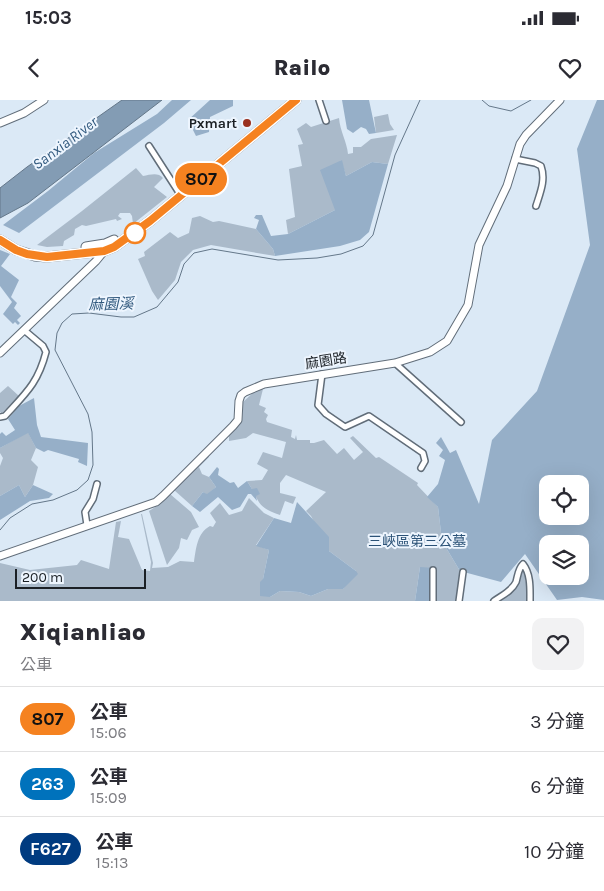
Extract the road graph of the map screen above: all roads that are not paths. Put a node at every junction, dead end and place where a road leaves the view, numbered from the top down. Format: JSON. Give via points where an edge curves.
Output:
{"nodes":[{"id":1,"x":44,"y":100,"type":"edge"},
{"id":2,"x":289,"y":100,"type":"edge"},
{"id":3,"x":296,"y":100,"type":"edge"},
{"id":4,"x":319,"y":100,"type":"edge"},
{"id":5,"x":560,"y":100,"type":"edge"},
{"id":6,"x":326,"y":121,"type":"dead end"},
{"id":7,"x":0,"y":123,"type":"edge"},
{"id":8,"x":149,"y":146,"type":"dead end"},
{"id":9,"x":515,"y":159,"type":"junction"},
{"id":10,"x":178,"y":191,"type":"junction"},
{"id":11,"x":536,"y":206,"type":"dead end"},
{"id":12,"x":0,"y":233,"type":"edge"},
{"id":13,"x":0,"y":240,"type":"edge"},
{"id":14,"x":16,"y":247,"type":"junction"},
{"id":15,"x":105,"y":247,"type":"junction"},
{"id":16,"x":24,"y":330,"type":"junction"},
{"id":17,"x":0,"y":353,"type":"edge"},
{"id":18,"x":395,"y":363,"type":"junction"},
{"id":19,"x":322,"y":374,"type":"junction"},
{"id":20,"x":0,"y":417,"type":"edge"},
{"id":21,"x":460,"y":422,"type":"dead end"},
{"id":22,"x":421,"y":468,"type":"dead end"},
{"id":23,"x":97,"y":484,"type":"dead end"},
{"id":24,"x":87,"y":525,"type":"junction"},
{"id":25,"x":0,"y":556,"type":"edge"},
{"id":26,"x":433,"y":570,"type":"dead end"},
{"id":27,"x":463,"y":572,"type":"dead end"},
{"id":28,"x":433,"y":601,"type":"edge"},
{"id":29,"x":459,"y":601,"type":"edge"},
{"id":30,"x":494,"y":601,"type":"edge"},
{"id":31,"x":530,"y":601,"type":"edge"}],
"edges":[{"from":1,"to":7,"type":"street"},
{"from":2,"to":10,"type":"main road"},
{"from":3,"to":15,"type":"main road","via":[[131,236]]},
{"from":4,"to":6,"type":"street"},
{"from":5,"to":9,"type":"street","name":"麻園路","via":[[526,135]]},
{"from":8,"to":10,"type":"street"},
{"from":9,"to":11,"type":"street","via":[[542,166],[544,174]]},
{"from":9,"to":18,"type":"street","name":"麻園路","via":[[507,186],[479,245],[468,305],[451,336],[430,352]]},
{"from":10,"to":15,"type":"main road"},
{"from":12,"to":14,"type":"main road"},
{"from":13,"to":14,"type":"main road"},
{"from":14,"to":15,"type":"main road","via":[[35,256],[47,257]]},
{"from":15,"to":16,"type":"street","via":[[96,261]]},
{"from":16,"to":17,"type":"street"},
{"from":16,"to":20,"type":"street","via":[[43,346],[46,352],[43,364],[36,380],[5,416]]},
{"from":18,"to":19,"type":"street","name":"麻園路"},
{"from":18,"to":21,"type":"street"},
{"from":19,"to":22,"type":"street","via":[[318,405],[326,414],[345,427],[368,416],[423,452],[425,461]]},
{"from":19,"to":24,"type":"street","name":"麻園路","via":[[264,384],[245,392],[239,401],[238,420],[163,496],[150,505]]},
{"from":23,"to":24,"type":"street","via":[[86,512]]},
{"from":24,"to":25,"type":"street","name":"麻園路"},
{"from":26,"to":28,"type":"street"},
{"from":27,"to":29,"type":"street"},
{"from":30,"to":31,"type":"street","via":[[509,592],[519,568],[524,564]]}]}
